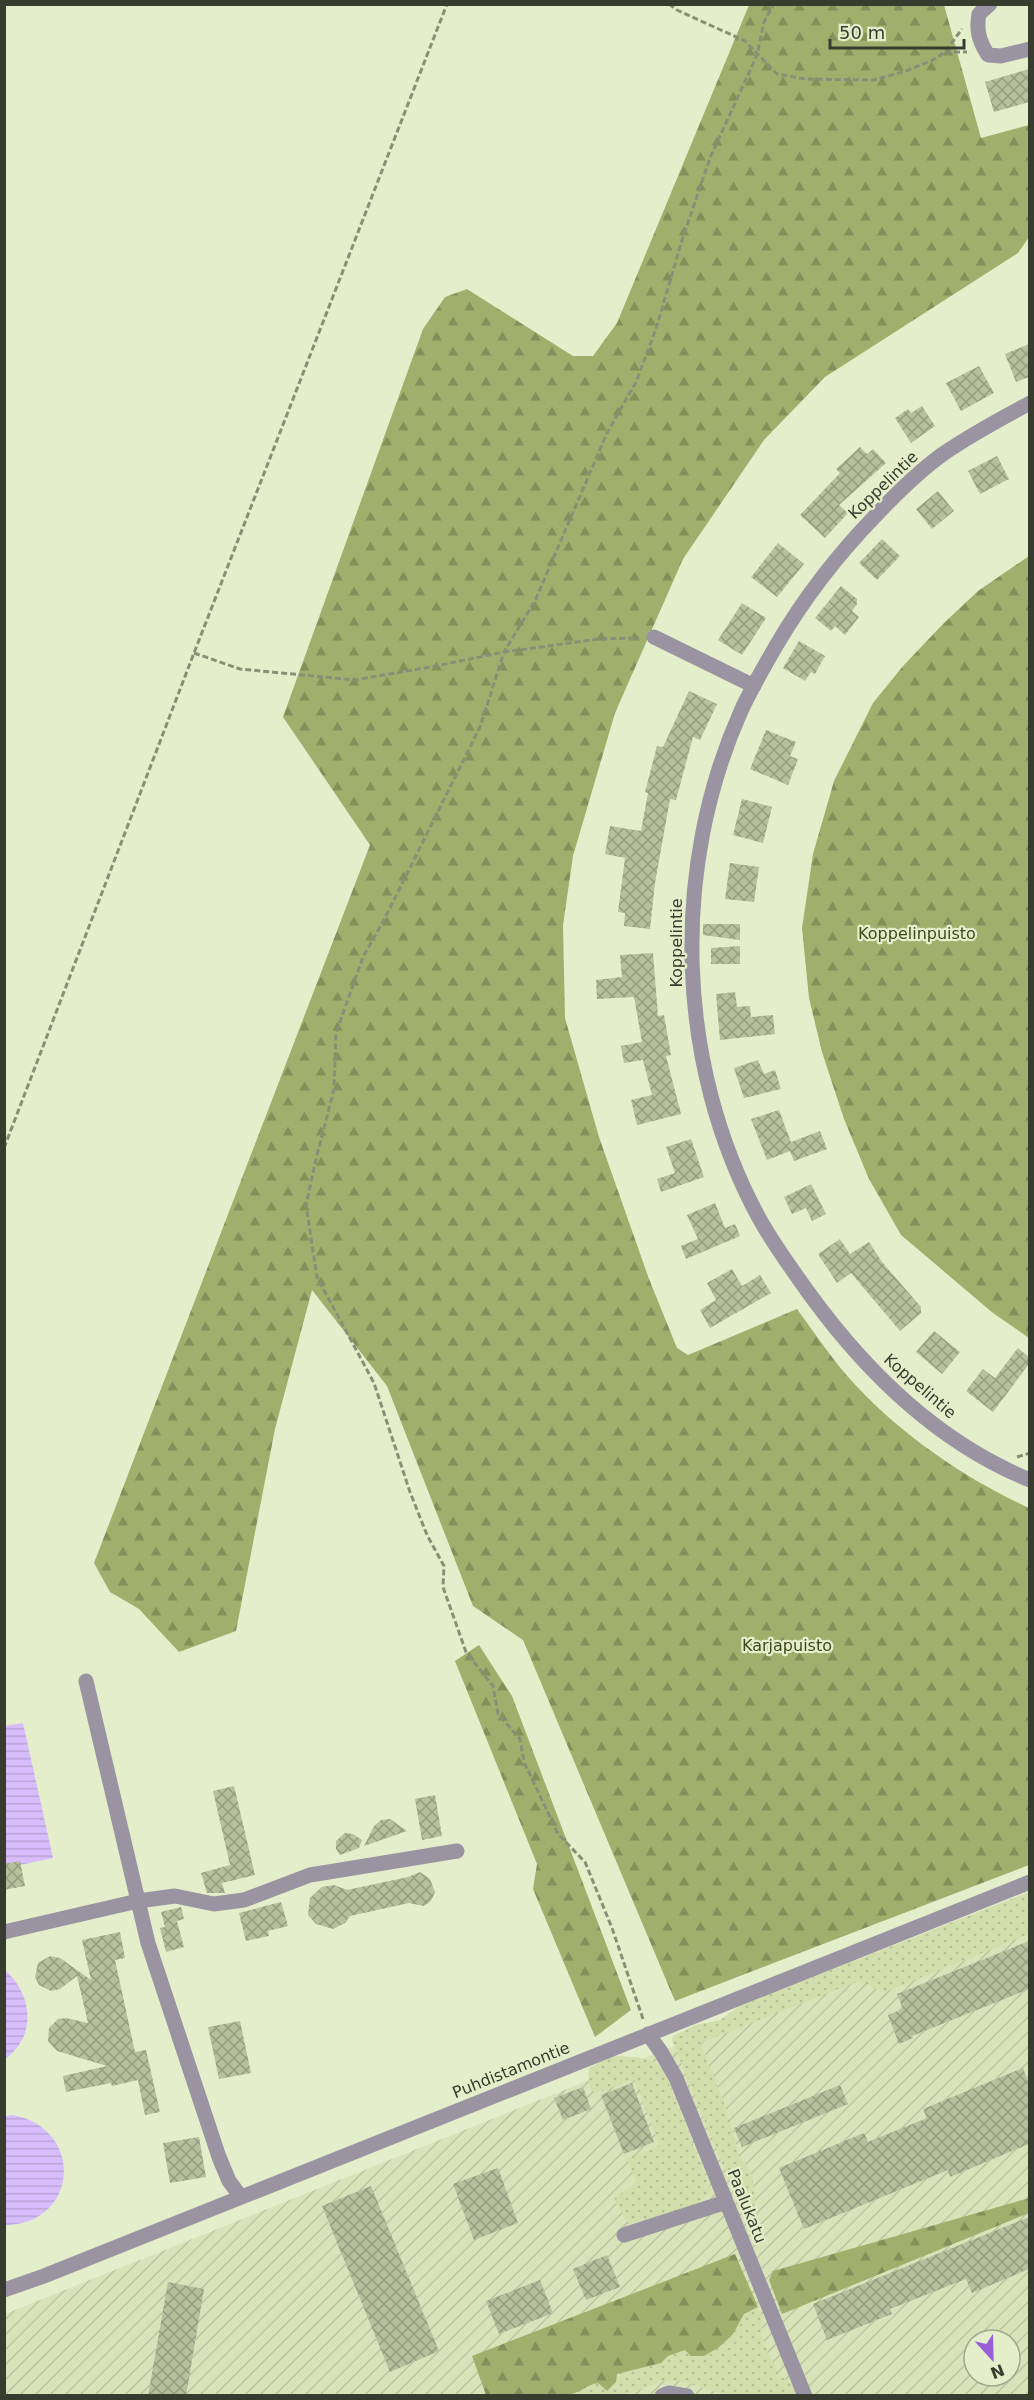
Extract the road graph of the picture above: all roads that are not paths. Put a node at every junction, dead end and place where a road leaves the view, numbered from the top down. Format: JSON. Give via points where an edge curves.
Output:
{"nodes":[{"id":1,"x":984,"y":9,"type":"edge"},
{"id":2,"x":1029,"y":49,"type":"edge"},
{"id":3,"x":1029,"y":403,"type":"edge"},
{"id":4,"x":654,"y":637,"type":"road end"},
{"id":5,"x":754,"y":686,"type":"junction"},
{"id":6,"x":1029,"y":1480,"type":"edge"},
{"id":7,"x":86,"y":1681,"type":"dead end"},
{"id":8,"x":457,"y":1851,"type":"dead end"},
{"id":9,"x":1029,"y":1882,"type":"edge"},
{"id":10,"x":138,"y":1901,"type":"junction"},
{"id":11,"x":4,"y":1932,"type":"edge"},
{"id":12,"x":648,"y":2034,"type":"junction"},
{"id":13,"x":241,"y":2198,"type":"junction"},
{"id":14,"x":726,"y":2202,"type":"junction"},
{"id":15,"x":624,"y":2235,"type":"dead end"},
{"id":16,"x":4,"y":2290,"type":"edge"},
{"id":17,"x":662,"y":2396,"type":"edge"},
{"id":18,"x":687,"y":2396,"type":"edge"},
{"id":19,"x":805,"y":2396,"type":"edge"}],
"edges":[{"from":1,"to":2,"type":"street","via":[[977,29],[988,55]]},
{"from":3,"to":5,"type":"street","name":"Koppelintie","via":[[942,455],[904,486],[821,576]]},
{"from":4,"to":5,"type":"street"},
{"from":5,"to":6,"type":"street","name":"Koppelintie","via":[[713,791],[694,897],[691,953],[695,1012],[724,1137],[759,1218],[843,1338],[914,1410],[971,1450]]},
{"from":7,"to":10,"type":"street"},
{"from":8,"to":10,"type":"street","via":[[310,1875],[244,1900],[214,1904],[175,1896]]},
{"from":9,"to":12,"type":"street","name":"Puhdistamontie"},
{"from":10,"to":11,"type":"street"},
{"from":10,"to":13,"type":"street","via":[[148,1943],[219,2157]]},
{"from":12,"to":13,"type":"street","name":"Puhdistamontie"},
{"from":12,"to":14,"type":"street","name":"Paalukatu","via":[[676,2078]]},
{"from":13,"to":16,"type":"street","name":"Puhdistamontie"},
{"from":14,"to":15,"type":"street"},
{"from":14,"to":19,"type":"street","name":"Paalukatu"},
{"from":17,"to":18,"type":"street"}]}
